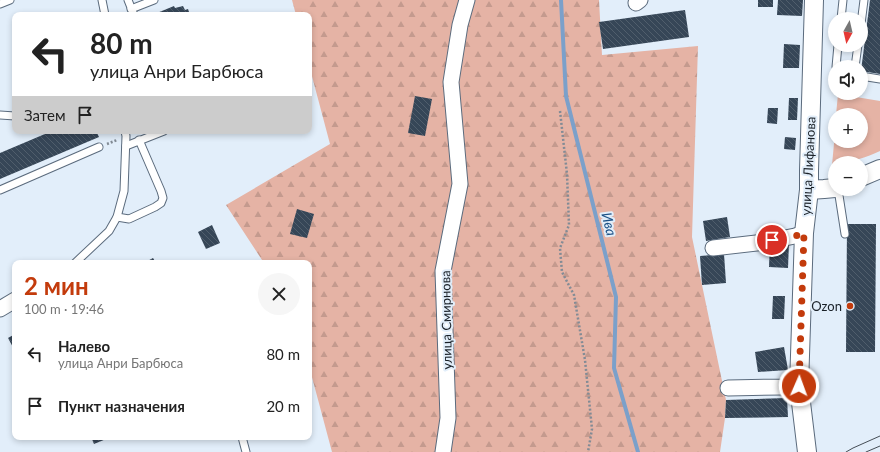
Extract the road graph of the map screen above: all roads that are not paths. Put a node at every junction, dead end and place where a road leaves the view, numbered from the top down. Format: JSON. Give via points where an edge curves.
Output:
{"nodes":[{"id":1,"x":10,"y":0,"type":"edge"},
{"id":2,"x":102,"y":0,"type":"edge"},
{"id":3,"x":128,"y":0,"type":"edge"},
{"id":4,"x":154,"y":0,"type":"edge"},
{"id":5,"x":467,"y":0,"type":"edge"},
{"id":6,"x":814,"y":0,"type":"edge"},
{"id":7,"x":844,"y":0,"type":"edge"},
{"id":8,"x":864,"y":0,"type":"edge"},
{"id":9,"x":0,"y":4,"type":"edge"},
{"id":10,"x":104,"y":12,"type":"edge"},
{"id":11,"x":132,"y":12,"type":"edge"},
{"id":12,"x":842,"y":12,"type":"edge"},
{"id":13,"x":862,"y":12,"type":"edge"},
{"id":14,"x":868,"y":77,"type":"edge"},
{"id":15,"x":880,"y":78,"type":"edge"},
{"id":16,"x":0,"y":115,"type":"edge"},
{"id":17,"x":12,"y":116,"type":"edge"},
{"id":18,"x":125,"y":134,"type":"edge"},
{"id":19,"x":156,"y":134,"type":"edge"},
{"id":20,"x":139,"y":140,"type":"junction"},
{"id":21,"x":126,"y":146,"type":"junction"},
{"id":22,"x":99,"y":147,"type":"road end"},
{"id":23,"x":880,"y":169,"type":"edge"},
{"id":24,"x":868,"y":174,"type":"edge"},
{"id":25,"x":828,"y":189,"type":"edge"},
{"id":26,"x":0,"y":190,"type":"edge"},
{"id":27,"x":809,"y":190,"type":"junction"},
{"id":28,"x":838,"y":196,"type":"edge"},
{"id":29,"x":117,"y":216,"type":"junction"},
{"id":30,"x":804,"y":233,"type":"junction"},
{"id":31,"x":845,"y":234,"type":"dead end"},
{"id":32,"x":713,"y":248,"type":"dead end"},
{"id":33,"x":78,"y":260,"type":"edge"},
{"id":34,"x":12,"y":302,"type":"edge"},
{"id":35,"x":0,"y":309,"type":"edge"},
{"id":36,"x":799,"y":386,"type":"junction"},
{"id":37,"x":728,"y":388,"type":"dead end"},
{"id":38,"x":243,"y":440,"type":"edge"},
{"id":39,"x":246,"y":452,"type":"edge"},
{"id":40,"x":444,"y":452,"type":"edge"},
{"id":41,"x":807,"y":452,"type":"edge"}],
"edges":[{"from":1,"to":9,"type":"lane"},
{"from":2,"to":10,"type":"lane"},
{"from":3,"to":11,"type":"lane"},
{"from":4,"to":11,"type":"lane"},
{"from":5,"to":40,"type":"street","name":"улица Смирнова","via":[[460,25],[451,82],[460,184],[443,271],[448,418]]},
{"from":6,"to":27,"type":"street","name":"улица Лифанова"},
{"from":7,"to":12,"type":"lane"},
{"from":8,"to":13,"type":"lane"},
{"from":14,"to":15,"type":"lane"},
{"from":16,"to":17,"type":"lane"},
{"from":18,"to":21,"type":"lane"},
{"from":19,"to":20,"type":"lane"},
{"from":20,"to":21,"type":"lane"},
{"from":20,"to":29,"type":"lane","via":[[161,191],[161,203],[130,218]]},
{"from":21,"to":29,"type":"lane","via":[[124,192]]},
{"from":22,"to":26,"type":"lane"},
{"from":23,"to":24,"type":"street"},
{"from":25,"to":27,"type":"street"},
{"from":27,"to":30,"type":"street","name":"улица Лифанова"},
{"from":28,"to":31,"type":"lane"},
{"from":29,"to":33,"type":"lane","via":[[109,231]]},
{"from":30,"to":32,"type":"street","via":[[765,242]]},
{"from":30,"to":36,"type":"street","name":"улица Лифанова"},
{"from":34,"to":35,"type":"street"},
{"from":36,"to":37,"type":"street"},
{"from":36,"to":41,"type":"street","name":"улица Лифанова"},
{"from":38,"to":39,"type":"lane"}]}
